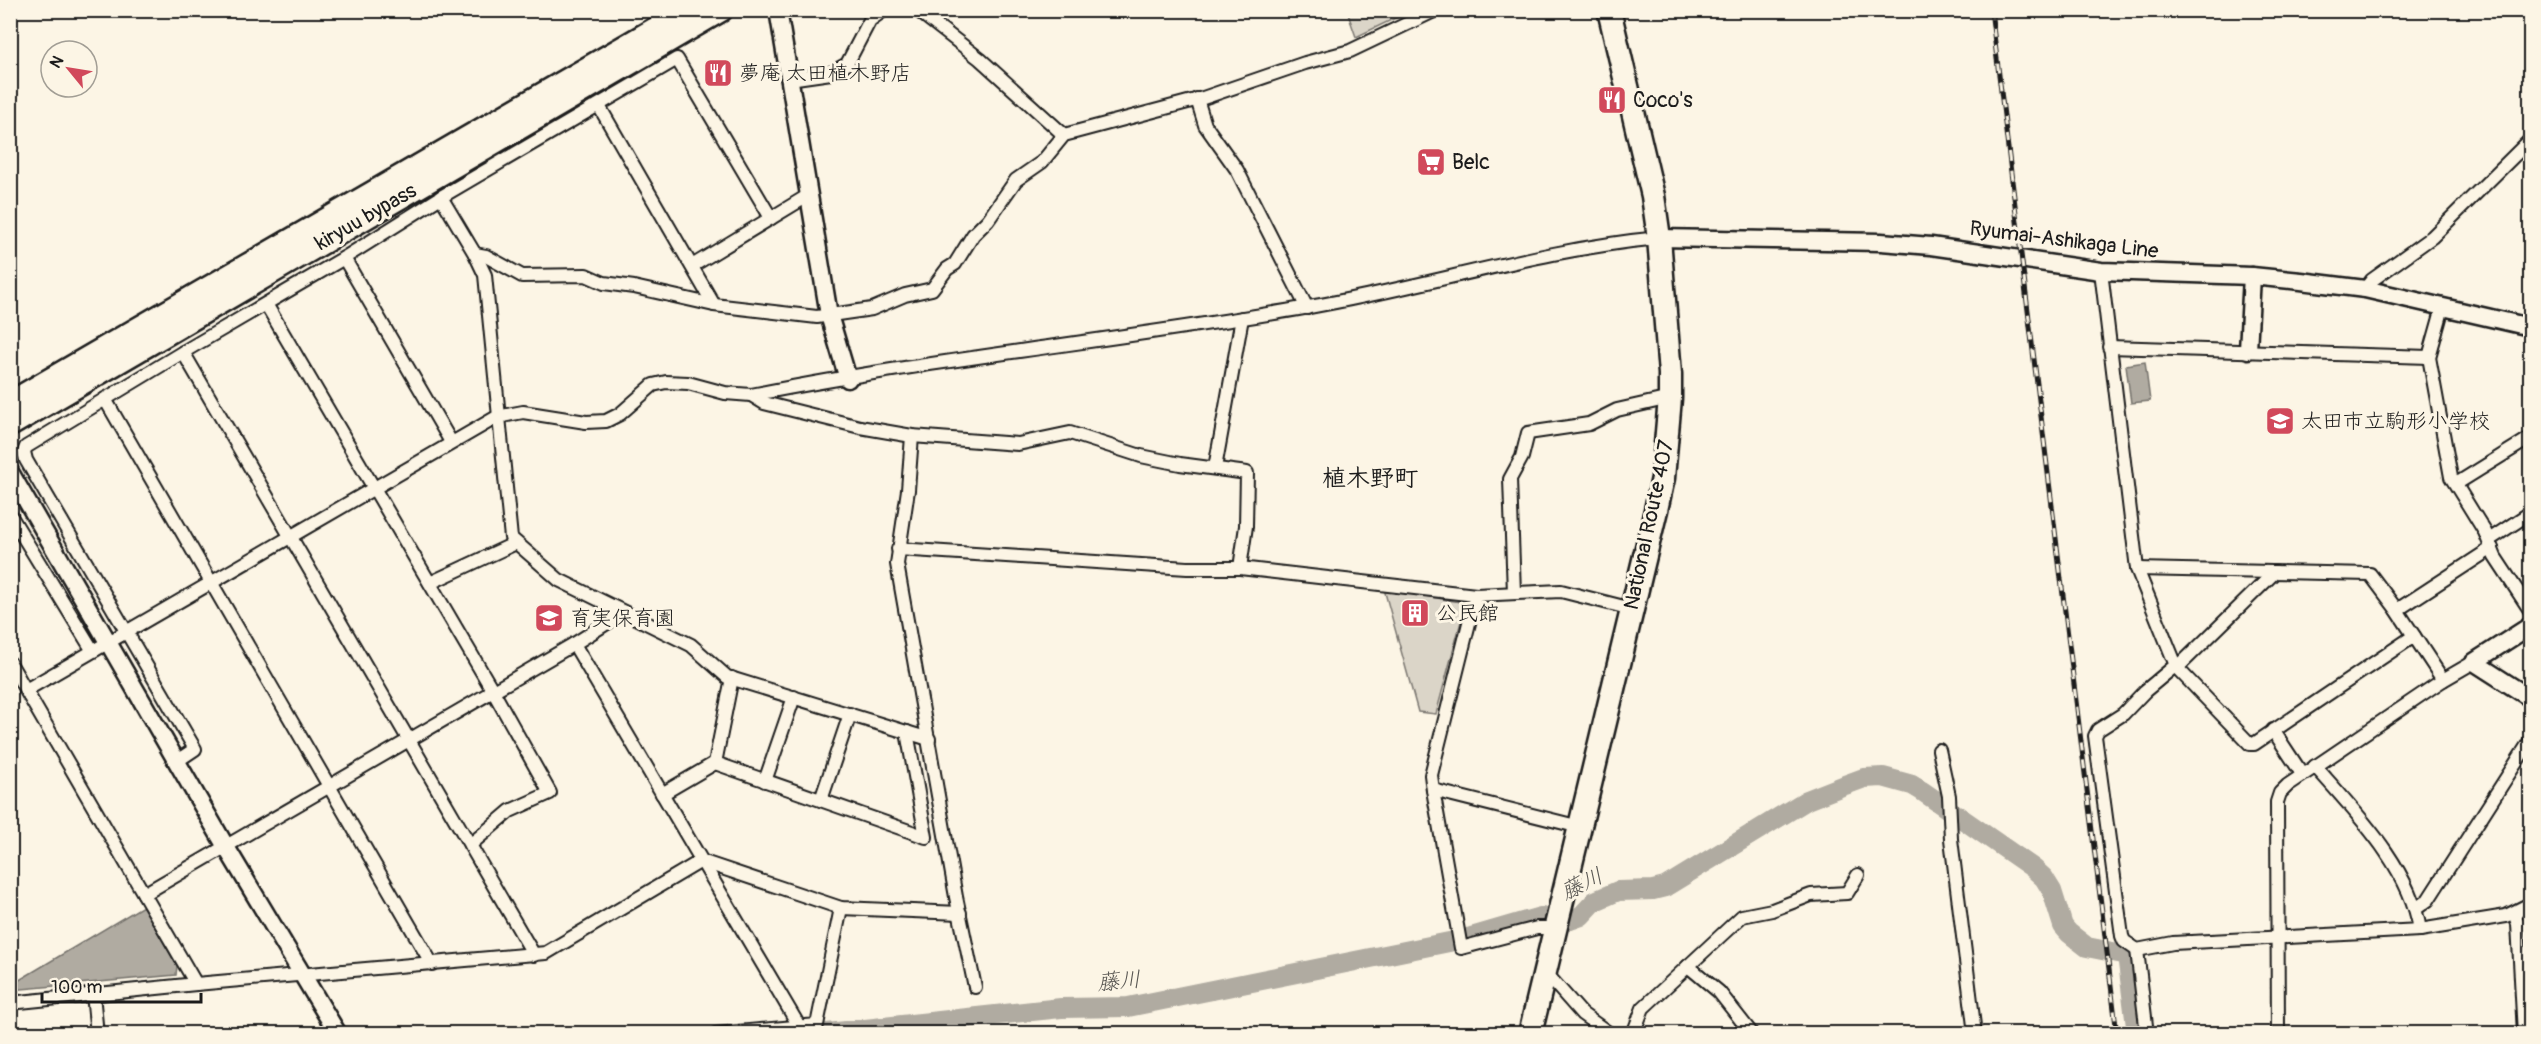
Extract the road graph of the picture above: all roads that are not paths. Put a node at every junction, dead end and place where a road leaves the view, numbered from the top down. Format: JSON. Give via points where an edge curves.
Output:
{"nodes":[{"id":1,"x":688,"y":10,"type":"edge"},
{"id":2,"x":721,"y":10,"type":"edge"},
{"id":3,"x":777,"y":10,"type":"edge"},
{"id":4,"x":884,"y":10,"type":"edge"},
{"id":5,"x":916,"y":10,"type":"edge"},
{"id":6,"x":1436,"y":10,"type":"edge"},
{"id":7,"x":1609,"y":10,"type":"edge"},
{"id":8,"x":789,"y":79,"type":"junction"},
{"id":9,"x":1197,"y":99,"type":"junction"},
{"id":10,"x":599,"y":106,"type":"junction"},
{"id":11,"x":1064,"y":135,"type":"junction"},
{"id":12,"x":2530,"y":140,"type":"edge"},
{"id":13,"x":809,"y":195,"type":"junction"},
{"id":14,"x":441,"y":197,"type":"junction"},
{"id":15,"x":771,"y":218,"type":"junction"},
{"id":16,"x":1659,"y":237,"type":"junction"},
{"id":17,"x":476,"y":254,"type":"junction"},
{"id":18,"x":344,"y":258,"type":"junction"},
{"id":19,"x":692,"y":266,"type":"junction"},
{"id":20,"x":2100,"y":271,"type":"junction"},
{"id":21,"x":2252,"y":276,"type":"junction"},
{"id":22,"x":2366,"y":289,"type":"junction"},
{"id":23,"x":266,"y":304,"type":"junction"},
{"id":24,"x":714,"y":305,"type":"junction"},
{"id":25,"x":2443,"y":307,"type":"junction"},
{"id":26,"x":1307,"y":308,"type":"junction"},
{"id":27,"x":829,"y":315,"type":"junction"},
{"id":28,"x":1242,"y":318,"type":"junction"},
{"id":29,"x":2530,"y":327,"type":"edge"},
{"id":30,"x":2109,"y":347,"type":"junction"},
{"id":31,"x":2248,"y":351,"type":"junction"},
{"id":32,"x":183,"y":352,"type":"junction"},
{"id":33,"x":2429,"y":357,"type":"junction"},
{"id":34,"x":848,"y":379,"type":"junction"},
{"id":35,"x":751,"y":395,"type":"junction"},
{"id":36,"x":1670,"y":398,"type":"junction"},
{"id":37,"x":105,"y":399,"type":"junction"},
{"id":38,"x":10,"y":403,"type":"edge"},
{"id":39,"x":497,"y":417,"type":"junction"},
{"id":40,"x":10,"y":425,"type":"edge"},
{"id":41,"x":912,"y":436,"type":"junction"},
{"id":42,"x":2530,"y":438,"type":"edge"},
{"id":43,"x":451,"y":442,"type":"junction"},
{"id":44,"x":1215,"y":468,"type":"junction"},
{"id":45,"x":10,"y":472,"type":"edge"},
{"id":46,"x":2456,"y":484,"type":"junction"},
{"id":47,"x":375,"y":487,"type":"junction"},
{"id":48,"x":2530,"y":514,"type":"edge"},
{"id":49,"x":10,"y":515,"type":"edge"},
{"id":50,"x":290,"y":537,"type":"junction"},
{"id":51,"x":516,"y":543,"type":"junction"},
{"id":52,"x":2490,"y":544,"type":"junction"},
{"id":53,"x":898,"y":549,"type":"junction"},
{"id":54,"x":1240,"y":568,"type":"junction"},
{"id":55,"x":2137,"y":569,"type":"junction"},
{"id":56,"x":2275,"y":572,"type":"junction"},
{"id":57,"x":211,"y":583,"type":"junction"},
{"id":58,"x":430,"y":583,"type":"junction"},
{"id":59,"x":1514,"y":593,"type":"junction"},
{"id":60,"x":1476,"y":595,"type":"junction"},
{"id":61,"x":1632,"y":609,"type":"junction"},
{"id":62,"x":2397,"y":610,"type":"junction"},
{"id":63,"x":2530,"y":610,"type":"edge"},
{"id":64,"x":623,"y":613,"type":"junction"},
{"id":65,"x":2530,"y":626,"type":"edge"},
{"id":66,"x":125,"y":633,"type":"junction"},
{"id":67,"x":2414,"y":636,"type":"junction"},
{"id":68,"x":108,"y":642,"type":"junction"},
{"id":69,"x":574,"y":644,"type":"junction"},
{"id":70,"x":93,"y":651,"type":"junction"},
{"id":71,"x":2474,"y":662,"type":"junction"},
{"id":72,"x":10,"y":663,"type":"edge"},
{"id":73,"x":2176,"y":666,"type":"junction"},
{"id":74,"x":732,"y":678,"type":"junction"},
{"id":75,"x":2443,"y":680,"type":"junction"},
{"id":76,"x":26,"y":690,"type":"junction"},
{"id":77,"x":493,"y":691,"type":"junction"},
{"id":78,"x":794,"y":697,"type":"junction"},
{"id":79,"x":2530,"y":698,"type":"edge"},
{"id":80,"x":850,"y":714,"type":"junction"},
{"id":81,"x":2273,"y":730,"type":"junction"},
{"id":82,"x":907,"y":732,"type":"junction"},
{"id":83,"x":408,"y":739,"type":"junction"},
{"id":84,"x":929,"y":739,"type":"junction"},
{"id":85,"x":2530,"y":741,"type":"edge"},
{"id":86,"x":1939,"y":750,"type":"dead end"},
{"id":87,"x":177,"y":761,"type":"junction"},
{"id":88,"x":714,"y":763,"type":"junction"},
{"id":89,"x":2315,"y":766,"type":"junction"},
{"id":90,"x":2302,"y":774,"type":"junction"},
{"id":91,"x":765,"y":781,"type":"junction"},
{"id":92,"x":330,"y":786,"type":"junction"},
{"id":93,"x":1433,"y":790,"type":"junction"},
{"id":94,"x":662,"y":794,"type":"junction"},
{"id":95,"x":820,"y":800,"type":"junction"},
{"id":96,"x":1580,"y":827,"type":"junction"},
{"id":97,"x":470,"y":845,"type":"junction"},
{"id":98,"x":226,"y":847,"type":"junction"},
{"id":99,"x":701,"y":861,"type":"junction"},
{"id":100,"x":1858,"y":875,"type":"dead end"},
{"id":101,"x":144,"y":894,"type":"junction"},
{"id":102,"x":2530,"y":904,"type":"edge"},
{"id":103,"x":841,"y":908,"type":"junction"},
{"id":104,"x":2417,"y":908,"type":"junction"},
{"id":105,"x":960,"y":913,"type":"junction"},
{"id":106,"x":2514,"y":913,"type":"junction"},
{"id":107,"x":1555,"y":928,"type":"junction"},
{"id":108,"x":2421,"y":930,"type":"junction"},
{"id":109,"x":2277,"y":938,"type":"junction"},
{"id":110,"x":2137,"y":950,"type":"junction"},
{"id":111,"x":534,"y":955,"type":"junction"},
{"id":112,"x":432,"y":964,"type":"junction"},
{"id":113,"x":1688,"y":966,"type":"junction"},
{"id":114,"x":1545,"y":972,"type":"junction"},
{"id":115,"x":2526,"y":974,"type":"edge"},
{"id":116,"x":303,"y":976,"type":"junction"},
{"id":117,"x":196,"y":984,"type":"junction"},
{"id":118,"x":975,"y":987,"type":"dead end"},
{"id":119,"x":93,"y":994,"type":"junction"},
{"id":120,"x":10,"y":1003,"type":"edge"},
{"id":121,"x":800,"y":1026,"type":"junction"},
{"id":122,"x":97,"y":1034,"type":"edge"},
{"id":123,"x":338,"y":1034,"type":"edge"},
{"id":124,"x":716,"y":1034,"type":"edge"},
{"id":125,"x":1530,"y":1034,"type":"edge"},
{"id":126,"x":1610,"y":1034,"type":"edge"},
{"id":127,"x":1633,"y":1034,"type":"edge"},
{"id":128,"x":1752,"y":1034,"type":"edge"},
{"id":129,"x":1975,"y":1034,"type":"edge"},
{"id":130,"x":2147,"y":1034,"type":"edge"},
{"id":131,"x":2278,"y":1034,"type":"edge"},
{"id":132,"x":2524,"y":1034,"type":"edge"}],
"edges":[{"from":1,"to":38,"type":"highway","name":"kiryuu bypass"},
{"from":2,"to":40,"type":"highway","name":"kiryuu bypass"},
{"from":3,"to":8,"type":"street"},
{"from":4,"to":8,"type":"street","via":[[870,20],[847,64],[831,73]]},
{"from":5,"to":11,"type":"street","via":[[980,59]]},
{"from":6,"to":9,"type":"street","via":[[1350,51]]},
{"from":7,"to":16,"type":"highway","name":"National Route 407"},
{"from":8,"to":13,"type":"street"},
{"from":9,"to":11,"type":"street"},
{"from":9,"to":26,"type":"street","via":[[1205,125],[1237,170]]},
{"from":10,"to":14,"type":"street"},
{"from":10,"to":15,"type":"street","via":[[676,59]]},
{"from":10,"to":19,"type":"street"},
{"from":11,"to":27,"type":"street","via":[[1042,162],[1016,180],[932,289],[904,295],[872,309]]},
{"from":12,"to":22,"type":"street","via":[[2432,237],[2372,280]]},
{"from":13,"to":15,"type":"street"},
{"from":13,"to":27,"type":"street"},
{"from":14,"to":17,"type":"street"},
{"from":14,"to":18,"type":"street"},
{"from":15,"to":19,"type":"street"},
{"from":16,"to":20,"type":"street","name":"Ryumai-Ashikaga Line","via":[[1931,246]]},
{"from":16,"to":26,"type":"street","via":[[1606,243]]},
{"from":16,"to":36,"type":"highway","name":"National Route 407"},
{"from":17,"to":24,"type":"street","via":[[522,276],[586,275],[604,283]]},
{"from":17,"to":39,"type":"street","via":[[485,275]]},
{"from":18,"to":23,"type":"street"},
{"from":18,"to":43,"type":"street"},
{"from":19,"to":24,"type":"street"},
{"from":20,"to":21,"type":"street","name":"Ryumai-Ashikaga Line"},
{"from":20,"to":30,"type":"street"},
{"from":21,"to":22,"type":"street","name":"Ryumai-Ashikaga Line"},
{"from":21,"to":31,"type":"street"},
{"from":22,"to":25,"type":"street","name":"Ryumai-Ashikaga Line"},
{"from":23,"to":32,"type":"street"},
{"from":23,"to":47,"type":"street"},
{"from":24,"to":27,"type":"street","via":[[817,317]]},
{"from":25,"to":29,"type":"street","name":"Ryumai-Ashikaga Line"},
{"from":25,"to":33,"type":"street"},
{"from":26,"to":28,"type":"street"},
{"from":27,"to":34,"type":"street"},
{"from":28,"to":34,"type":"street"},
{"from":28,"to":44,"type":"street"},
{"from":30,"to":31,"type":"street"},
{"from":30,"to":55,"type":"street"},
{"from":31,"to":33,"type":"street"},
{"from":32,"to":37,"type":"street"},
{"from":32,"to":50,"type":"street"},
{"from":33,"to":46,"type":"street","via":[[2451,477]]},
{"from":34,"to":35,"type":"street"},
{"from":35,"to":39,"type":"street","via":[[666,381],[653,385],[606,421],[586,422],[523,412]]},
{"from":35,"to":41,"type":"street","via":[[764,403]]},
{"from":36,"to":59,"type":"street","via":[[1617,410],[1589,424],[1528,433],[1522,457],[1510,479]]},
{"from":36,"to":61,"type":"highway","name":"National Route 407","via":[[1663,478]]},
{"from":37,"to":57,"type":"street"},
{"from":37,"to":66,"type":"street","via":[[24,452]]},
{"from":39,"to":43,"type":"street"},
{"from":39,"to":51,"type":"street","via":[[511,538]]},
{"from":41,"to":44,"type":"street","via":[[1017,444],[1070,433],[1141,456]]},
{"from":41,"to":53,"type":"street"},
{"from":42,"to":46,"type":"street"},
{"from":43,"to":47,"type":"street"},
{"from":44,"to":54,"type":"street","via":[[1247,473]]},
{"from":45,"to":68,"type":"street"},
{"from":46,"to":52,"type":"street"},
{"from":47,"to":50,"type":"street"},
{"from":47,"to":58,"type":"street"},
{"from":48,"to":52,"type":"street"},
{"from":49,"to":70,"type":"street"},
{"from":50,"to":57,"type":"street"},
{"from":50,"to":83,"type":"street"},
{"from":51,"to":58,"type":"street"},
{"from":51,"to":64,"type":"street","via":[[559,580]]},
{"from":52,"to":62,"type":"street"},
{"from":52,"to":63,"type":"street"},
{"from":53,"to":54,"type":"street"},
{"from":53,"to":84,"type":"street","via":[[897,564]]},
{"from":54,"to":60,"type":"street"},
{"from":55,"to":56,"type":"street"},
{"from":55,"to":73,"type":"street"},
{"from":56,"to":62,"type":"street","via":[[2370,574]]},
{"from":56,"to":73,"type":"street"},
{"from":57,"to":66,"type":"street"},
{"from":57,"to":92,"type":"street"},
{"from":58,"to":77,"type":"street"},
{"from":59,"to":60,"type":"street"},
{"from":59,"to":61,"type":"street","via":[[1562,591]]},
{"from":60,"to":93,"type":"street","via":[[1431,775]]},
{"from":61,"to":96,"type":"highway","name":"National Route 407"},
{"from":62,"to":67,"type":"street"},
{"from":64,"to":69,"type":"street"},
{"from":64,"to":74,"type":"street","via":[[691,645]]},
{"from":65,"to":71,"type":"street"},
{"from":66,"to":68,"type":"street"},
{"from":66,"to":87,"type":"street","via":[[195,749]]},
{"from":67,"to":75,"type":"street"},
{"from":67,"to":81,"type":"street"},
{"from":68,"to":70,"type":"street"},
{"from":68,"to":87,"type":"street"},
{"from":69,"to":77,"type":"street"},
{"from":69,"to":94,"type":"street"},
{"from":70,"to":76,"type":"street"},
{"from":71,"to":75,"type":"street"},
{"from":71,"to":79,"type":"street"},
{"from":72,"to":76,"type":"street"},
{"from":73,"to":81,"type":"street","via":[[2250,744]]},
{"from":73,"to":110,"type":"street","via":[[2123,714],[2098,730],[2096,736],[2122,936]]},
{"from":74,"to":78,"type":"street"},
{"from":74,"to":88,"type":"street"},
{"from":75,"to":89,"type":"street"},
{"from":76,"to":101,"type":"street"},
{"from":77,"to":83,"type":"street"},
{"from":77,"to":97,"type":"street","via":[[550,793],[510,811]]},
{"from":78,"to":80,"type":"street"},
{"from":78,"to":91,"type":"street"},
{"from":80,"to":82,"type":"street"},
{"from":80,"to":95,"type":"street"},
{"from":81,"to":90,"type":"street"},
{"from":82,"to":84,"type":"street"},
{"from":82,"to":95,"type":"street","via":[[926,837]]},
{"from":83,"to":92,"type":"street"},
{"from":83,"to":97,"type":"street"},
{"from":84,"to":105,"type":"street"},
{"from":85,"to":104,"type":"street","via":[[2428,900]]},
{"from":86,"to":129,"type":"street","via":[[1949,796]]},
{"from":87,"to":98,"type":"street"},
{"from":88,"to":91,"type":"street"},
{"from":88,"to":94,"type":"street"},
{"from":89,"to":90,"type":"street"},
{"from":89,"to":104,"type":"street","via":[[2368,828],[2409,888]]},
{"from":90,"to":109,"type":"street","via":[[2288,784],[2277,802]]},
{"from":91,"to":95,"type":"street"},
{"from":92,"to":98,"type":"street"},
{"from":92,"to":112,"type":"street"},
{"from":93,"to":96,"type":"street"},
{"from":93,"to":107,"type":"street","via":[[1461,948],[1537,928]]},
{"from":94,"to":99,"type":"street"},
{"from":96,"to":107,"type":"highway","name":"National Route 407"},
{"from":97,"to":111,"type":"street"},
{"from":98,"to":101,"type":"street"},
{"from":98,"to":116,"type":"street"},
{"from":99,"to":103,"type":"street"},
{"from":99,"to":111,"type":"street","via":[[546,953]]},
{"from":99,"to":121,"type":"street"},
{"from":100,"to":113,"type":"street","via":[[1847,892],[1811,895],[1742,916]]},
{"from":101,"to":117,"type":"street"},
{"from":102,"to":106,"type":"street"},
{"from":103,"to":105,"type":"street"},
{"from":103,"to":121,"type":"street","via":[[817,1025]]},
{"from":104,"to":108,"type":"street"},
{"from":105,"to":118,"type":"street"},
{"from":106,"to":108,"type":"street"},
{"from":106,"to":115,"type":"street"},
{"from":107,"to":114,"type":"highway","name":"National Route 407"},
{"from":108,"to":109,"type":"street"},
{"from":109,"to":110,"type":"street","via":[[2173,943]]},
{"from":109,"to":131,"type":"street"},
{"from":110,"to":130,"type":"street"},
{"from":111,"to":112,"type":"street"},
{"from":112,"to":116,"type":"street"},
{"from":113,"to":127,"type":"street","via":[[1643,1008]]},
{"from":113,"to":128,"type":"street","via":[[1719,992]]},
{"from":114,"to":125,"type":"highway","name":"National Route 407"},
{"from":114,"to":126,"type":"street","via":[[1582,1014]]},
{"from":115,"to":132,"type":"street"},
{"from":116,"to":117,"type":"street"},
{"from":116,"to":123,"type":"street"},
{"from":117,"to":119,"type":"street"},
{"from":119,"to":120,"type":"street"},
{"from":119,"to":122,"type":"street"},
{"from":121,"to":124,"type":"street"}]}
